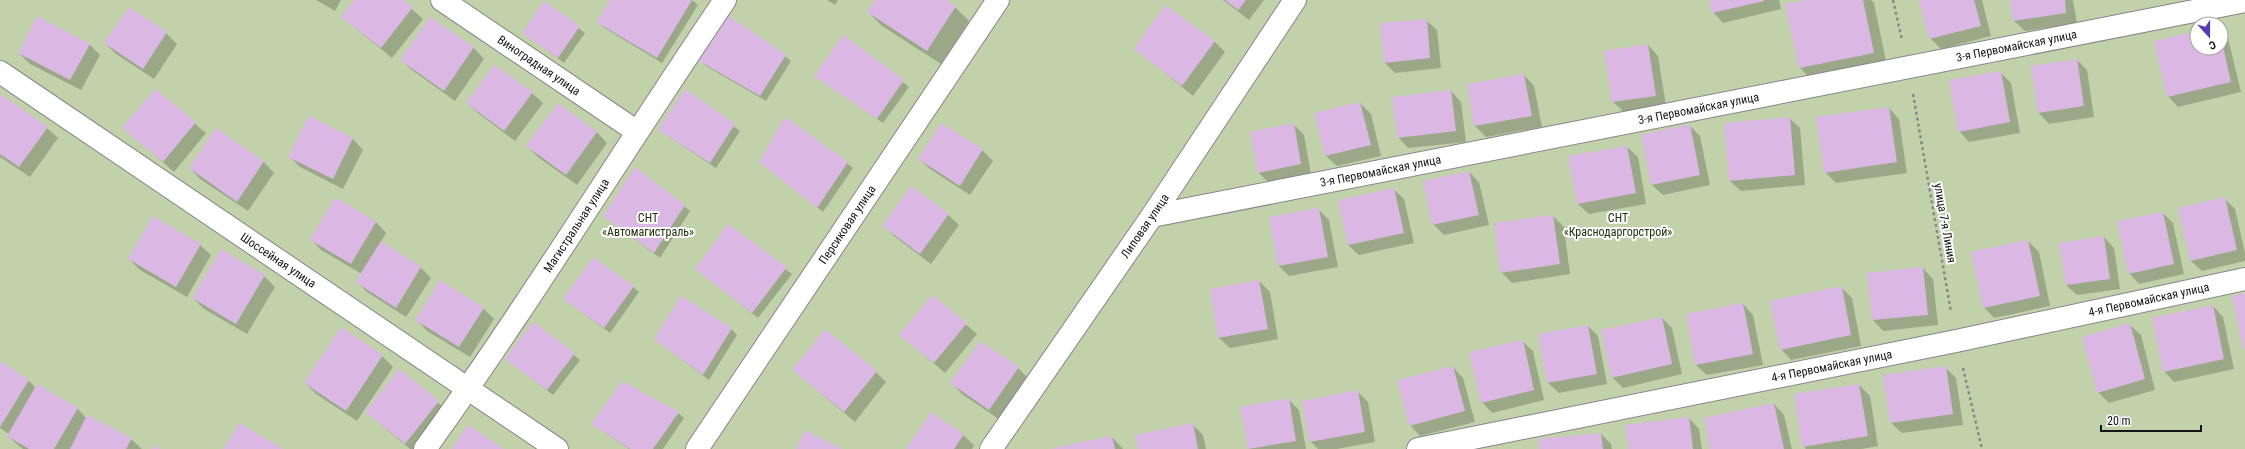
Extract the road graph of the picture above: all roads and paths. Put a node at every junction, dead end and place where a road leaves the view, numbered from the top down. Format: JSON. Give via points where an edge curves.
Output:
{"nodes":[{"id":1,"x":442,"y":0,"type":"edge"},
{"id":2,"x":725,"y":0,"type":"edge"},
{"id":3,"x":998,"y":0,"type":"edge"},
{"id":4,"x":1295,"y":0,"type":"edge"},
{"id":5,"x":1893,"y":0,"type":"edge"},
{"id":6,"x":2245,"y":1,"type":"edge"},
{"id":7,"x":1909,"y":68,"type":"junction"},
{"id":8,"x":0,"y":72,"type":"edge"},
{"id":9,"x":636,"y":131,"type":"junction"},
{"id":10,"x":1152,"y":216,"type":"junction"},
{"id":11,"x":2245,"y":279,"type":"edge"},
{"id":12,"x":1956,"y":341,"type":"junction"},
{"id":13,"x":468,"y":390,"type":"junction"},
{"id":14,"x":997,"y":446,"type":"edge"},
{"id":15,"x":425,"y":449,"type":"edge"},
{"id":16,"x":557,"y":449,"type":"edge"},
{"id":17,"x":697,"y":449,"type":"edge"},
{"id":18,"x":1418,"y":449,"type":"edge"},
{"id":19,"x":1982,"y":449,"type":"edge"}],
"edges":[{"from":1,"to":9,"type":"street","name":"Виноградная улица"},
{"from":2,"to":9,"type":"street","name":"Магистральная улица"},
{"from":3,"to":17,"type":"street","name":"Персиковая улица"},
{"from":4,"to":10,"type":"street","name":"Липовая улица"},
{"from":5,"to":7,"type":"path","name":"улица 7-я Линия"},
{"from":6,"to":7,"type":"street","name":"3-я Первомайская улица"},
{"from":7,"to":10,"type":"street","name":"3-я Первомайская улица"},
{"from":7,"to":12,"type":"path","name":"улица 7-я Линия"},
{"from":8,"to":13,"type":"street","name":"Шоссейная улица"},
{"from":9,"to":13,"type":"street","name":"Магистральная улица"},
{"from":10,"to":14,"type":"street","name":"Липовая улица"},
{"from":11,"to":12,"type":"street","name":"4-я Первомайская улица"},
{"from":12,"to":18,"type":"street","name":"4-я Первомайская улица"},
{"from":12,"to":19,"type":"path","name":"улица 7-я Линия"},
{"from":13,"to":15,"type":"street","name":"Магистральная улица"},
{"from":13,"to":16,"type":"street","name":"Шоссейная улица"}]}
